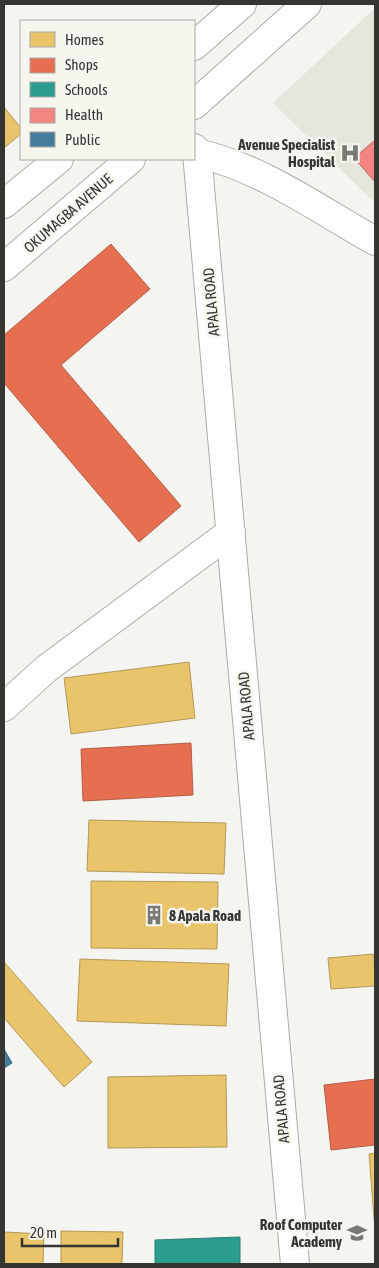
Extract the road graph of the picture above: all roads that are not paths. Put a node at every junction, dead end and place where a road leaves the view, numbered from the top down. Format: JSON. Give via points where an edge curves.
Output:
{"nodes":[{"id":1,"x":242,"y":4,"type":"edge"},
{"id":2,"x":307,"y":4,"type":"edge"},
{"id":3,"x":195,"y":45,"type":"edge"},
{"id":4,"x":195,"y":104,"type":"edge"},
{"id":5,"x":196,"y":151,"type":"edge"},
{"id":6,"x":58,"y":160,"type":"edge"},
{"id":7,"x":130,"y":160,"type":"edge"},
{"id":8,"x":4,"y":204,"type":"edge"},
{"id":9,"x":375,"y":241,"type":"edge"},
{"id":10,"x":4,"y":268,"type":"edge"},
{"id":11,"x":231,"y":532,"type":"junction"},
{"id":12,"x":4,"y":706,"type":"edge"},
{"id":13,"x":295,"y":1264,"type":"edge"}],
"edges":[{"from":1,"to":3,"type":"street"},
{"from":2,"to":4,"type":"street"},
{"from":5,"to":9,"type":"street","via":[[252,171]]},
{"from":5,"to":11,"type":"street","name":"APALA ROAD"},
{"from":6,"to":8,"type":"street"},
{"from":7,"to":10,"type":"street","name":"OKUMAGBA AVENUE"},
{"from":11,"to":12,"type":"street","via":[[46,670]]},
{"from":11,"to":13,"type":"street","name":"APALA ROAD"}]}
